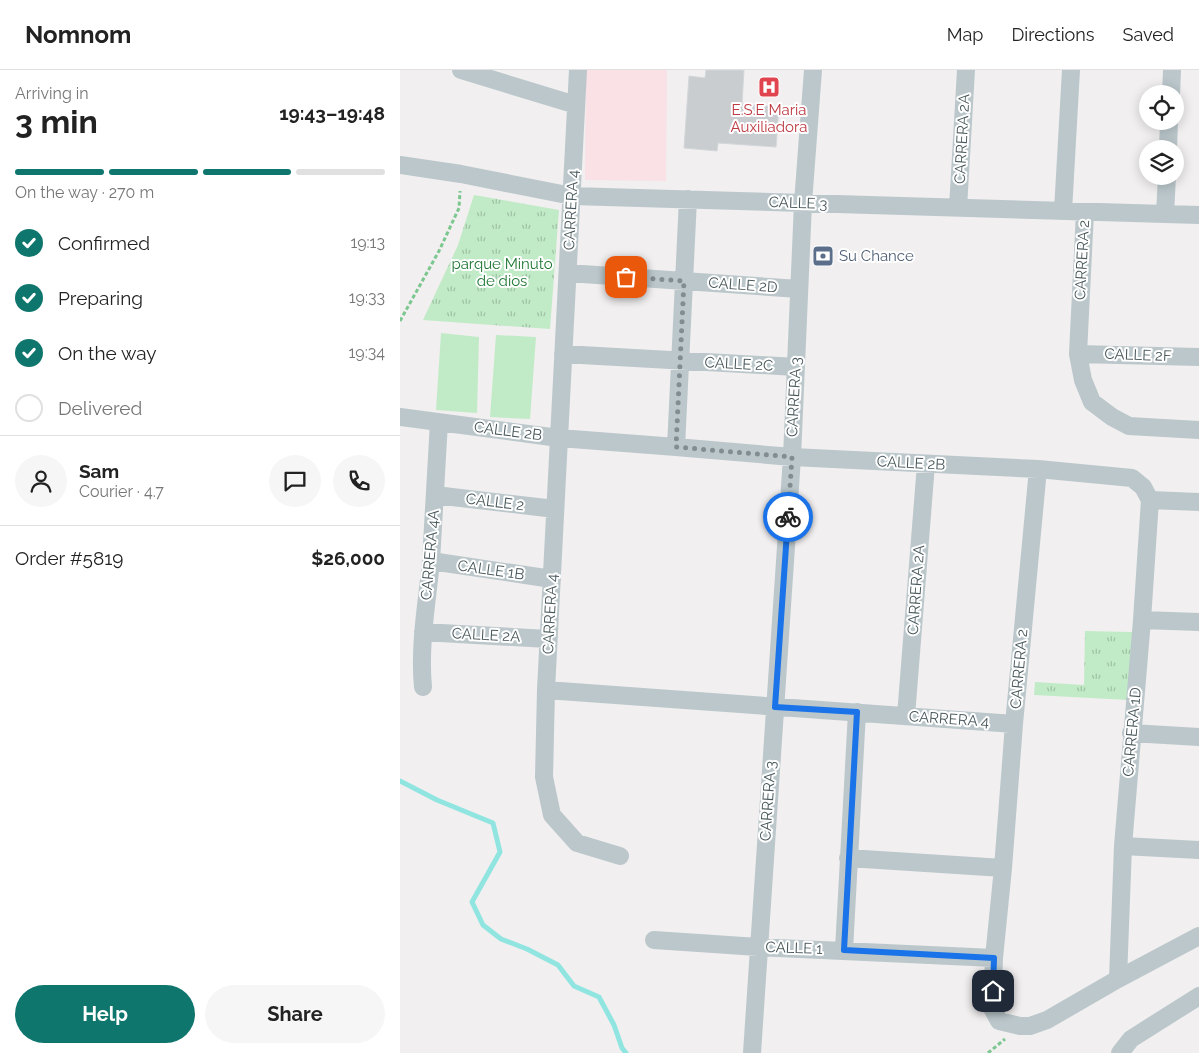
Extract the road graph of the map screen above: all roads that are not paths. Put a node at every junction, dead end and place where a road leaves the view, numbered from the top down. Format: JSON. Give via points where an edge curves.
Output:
{"nodes":[{"id":1,"x":461,"y":70,"type":"edge"},
{"id":2,"x":578,"y":70,"type":"edge"},
{"id":3,"x":813,"y":70,"type":"edge"},
{"id":4,"x":966,"y":70,"type":"edge"},
{"id":5,"x":1071,"y":70,"type":"edge"},
{"id":6,"x":1172,"y":70,"type":"edge"},
{"id":7,"x":1171,"y":85,"type":"edge"},
{"id":8,"x":576,"y":105,"type":"junction"},
{"id":9,"x":400,"y":164,"type":"edge"},
{"id":10,"x":1167,"y":185,"type":"edge"},
{"id":11,"x":572,"y":196,"type":"junction"},
{"id":12,"x":688,"y":199,"type":"junction"},
{"id":13,"x":803,"y":203,"type":"junction"},
{"id":14,"x":958,"y":208,"type":"junction"},
{"id":15,"x":1063,"y":211,"type":"junction"},
{"id":16,"x":1085,"y":212,"type":"junction"},
{"id":17,"x":1165,"y":214,"type":"junction"},
{"id":18,"x":1199,"y":215,"type":"edge"},
{"id":19,"x":568,"y":273,"type":"junction"},
{"id":20,"x":684,"y":281,"type":"junction"},
{"id":21,"x":799,"y":289,"type":"junction"},
{"id":22,"x":563,"y":354,"type":"junction"},
{"id":23,"x":1078,"y":354,"type":"junction"},
{"id":24,"x":1199,"y":357,"type":"edge"},
{"id":25,"x":680,"y":360,"type":"junction"},
{"id":26,"x":796,"y":367,"type":"junction"},
{"id":27,"x":400,"y":417,"type":"edge"},
{"id":28,"x":439,"y":422,"type":"junction"},
{"id":29,"x":1199,"y":430,"type":"edge"},
{"id":30,"x":559,"y":438,"type":"junction"},
{"id":31,"x":676,"y":447,"type":"junction"},
{"id":32,"x":792,"y":457,"type":"junction"},
{"id":33,"x":926,"y":464,"type":"junction"},
{"id":34,"x":1038,"y":469,"type":"junction"},
{"id":35,"x":1146,"y":493,"type":"junction"},
{"id":36,"x":435,"y":495,"type":"junction"},
{"id":37,"x":1199,"y":502,"type":"edge"},
{"id":38,"x":555,"y":509,"type":"junction"},
{"id":39,"x":431,"y":562,"type":"junction"},
{"id":40,"x":552,"y":579,"type":"junction"},
{"id":41,"x":1142,"y":620,"type":"junction"},
{"id":42,"x":1199,"y":622,"type":"edge"},
{"id":43,"x":423,"y":632,"type":"junction"},
{"id":44,"x":548,"y":639,"type":"junction"},
{"id":45,"x":424,"y":687,"type":"dead end"},
{"id":46,"x":546,"y":690,"type":"junction"},
{"id":47,"x":775,"y":707,"type":"junction"},
{"id":48,"x":857,"y":712,"type":"junction"},
{"id":49,"x":906,"y":716,"type":"junction"},
{"id":50,"x":1014,"y":724,"type":"junction"},
{"id":51,"x":1131,"y":733,"type":"junction"},
{"id":52,"x":1199,"y":737,"type":"edge"},
{"id":53,"x":1123,"y":846,"type":"junction"},
{"id":54,"x":1199,"y":850,"type":"edge"},
{"id":55,"x":620,"y":856,"type":"dead end"},
{"id":56,"x":848,"y":858,"type":"junction"},
{"id":57,"x":1004,"y":868,"type":"junction"},
{"id":58,"x":1199,"y":936,"type":"edge"},
{"id":59,"x":654,"y":940,"type":"dead end"},
{"id":60,"x":758,"y":947,"type":"junction"},
{"id":61,"x":844,"y":950,"type":"junction"},
{"id":62,"x":994,"y":958,"type":"junction"},
{"id":63,"x":1118,"y":979,"type":"junction"},
{"id":64,"x":1199,"y":996,"type":"edge"},
{"id":65,"x":752,"y":1053,"type":"edge"},
{"id":66,"x":1120,"y":1053,"type":"edge"}],
"edges":[{"from":1,"to":8,"type":"street"},
{"from":2,"to":8,"type":"street","name":"CARRERA 4"},
{"from":3,"to":13,"type":"street","name":"CARRERA 3"},
{"from":4,"to":14,"type":"street","name":"CARRERA 2A"},
{"from":5,"to":15,"type":"street","name":"CARRERA 2"},
{"from":6,"to":7,"type":"street"},
{"from":8,"to":11,"type":"street","name":"CARRERA 4"},
{"from":9,"to":11,"type":"street","name":"CALLE 3"},
{"from":10,"to":17,"type":"street"},
{"from":11,"to":12,"type":"street","name":"CALLE 3"},
{"from":11,"to":19,"type":"street","name":"CARRERA 4"},
{"from":12,"to":13,"type":"street","name":"CALLE 3"},
{"from":12,"to":20,"type":"street"},
{"from":13,"to":14,"type":"street","name":"CALLE 3"},
{"from":13,"to":21,"type":"street","name":"CARRERA 3"},
{"from":14,"to":15,"type":"street","name":"CALLE 3"},
{"from":15,"to":16,"type":"street","name":"CALLE 3"},
{"from":16,"to":17,"type":"street","name":"CALLE 3"},
{"from":16,"to":23,"type":"street","name":"CARRERA 2"},
{"from":17,"to":18,"type":"street","name":"CALLE 3"},
{"from":19,"to":20,"type":"street","name":"CALLE 2D"},
{"from":19,"to":22,"type":"street","name":"CARRERA 4"},
{"from":20,"to":21,"type":"street","name":"CALLE 2D"},
{"from":20,"to":25,"type":"street"},
{"from":21,"to":26,"type":"street","name":"CARRERA 3"},
{"from":22,"to":25,"type":"street","name":"CALLE 2C"},
{"from":22,"to":30,"type":"street","name":"CARRERA 4"},
{"from":23,"to":24,"type":"street","name":"CALLE 2F"},
{"from":23,"to":29,"type":"street","name":"CARRERA 2","via":[[1092,402],[1112,416],[1129,426]]},
{"from":25,"to":26,"type":"street","name":"CALLE 2C"},
{"from":25,"to":31,"type":"street"},
{"from":26,"to":32,"type":"street","name":"CARRERA 3"},
{"from":27,"to":28,"type":"street","name":"CALLE 2B"},
{"from":28,"to":30,"type":"street","name":"CALLE 2B"},
{"from":28,"to":36,"type":"street","name":"CARRERA 4A"},
{"from":30,"to":31,"type":"street","name":"CALLE 2B"},
{"from":30,"to":38,"type":"street","name":"CARRERA 4"},
{"from":31,"to":32,"type":"street","name":"CALLE 2B"},
{"from":32,"to":33,"type":"street","name":"CALLE 2B"},
{"from":32,"to":47,"type":"street","name":"CARRERA 3"},
{"from":33,"to":34,"type":"street","name":"CALLE 2B"},
{"from":33,"to":49,"type":"street","name":"CARRERA 2A"},
{"from":34,"to":35,"type":"street","name":"CALLE 2B","via":[[1132,478]]},
{"from":34,"to":50,"type":"street","name":"CARRERA 2"},
{"from":35,"to":37,"type":"street"},
{"from":35,"to":41,"type":"street","name":"CARRERA 1D"},
{"from":36,"to":38,"type":"street","name":"CALLE 2"},
{"from":36,"to":39,"type":"street","name":"CARRERA 4A"},
{"from":38,"to":40,"type":"street","name":"CARRERA 4"},
{"from":39,"to":40,"type":"street","name":"CALLE 1B"},
{"from":39,"to":43,"type":"street","name":"CARRERA 4A"},
{"from":40,"to":44,"type":"street","name":"CARRERA 4"},
{"from":41,"to":42,"type":"street"},
{"from":41,"to":51,"type":"street","name":"CARRERA 1D"},
{"from":43,"to":44,"type":"street","name":"CALLE 2A"},
{"from":43,"to":45,"type":"street","name":"CARRERA 4A"},
{"from":44,"to":46,"type":"street","name":"CARRERA 4"},
{"from":46,"to":47,"type":"street","name":"CARRERA 4"},
{"from":46,"to":55,"type":"street","via":[[544,776],[552,815],[577,843]]},
{"from":47,"to":48,"type":"street","name":"CARRERA 4"},
{"from":47,"to":60,"type":"street","name":"CARRERA 3"},
{"from":48,"to":49,"type":"street","name":"CARRERA 4"},
{"from":48,"to":56,"type":"street"},
{"from":49,"to":50,"type":"street","name":"CARRERA 4"},
{"from":50,"to":57,"type":"street","name":"CARRERA 2"},
{"from":51,"to":52,"type":"street"},
{"from":51,"to":53,"type":"street","name":"CARRERA 1D"},
{"from":53,"to":54,"type":"street"},
{"from":53,"to":63,"type":"street","name":"CARRERA 1D"},
{"from":56,"to":57,"type":"street"},
{"from":56,"to":61,"type":"street"},
{"from":57,"to":62,"type":"street","name":"CARRERA 2"},
{"from":58,"to":63,"type":"street"},
{"from":59,"to":60,"type":"street","name":"CALLE 1"},
{"from":60,"to":61,"type":"street","name":"CALLE 1"},
{"from":60,"to":65,"type":"street","name":"CARRERA 3"},
{"from":61,"to":62,"type":"street","name":"CALLE 1"},
{"from":62,"to":63,"type":"street","name":"CARRERA 2","via":[[992,1008],[999,1021],[1020,1026],[1047,1020]]},
{"from":64,"to":66,"type":"street","via":[[1131,1039]]}]}
